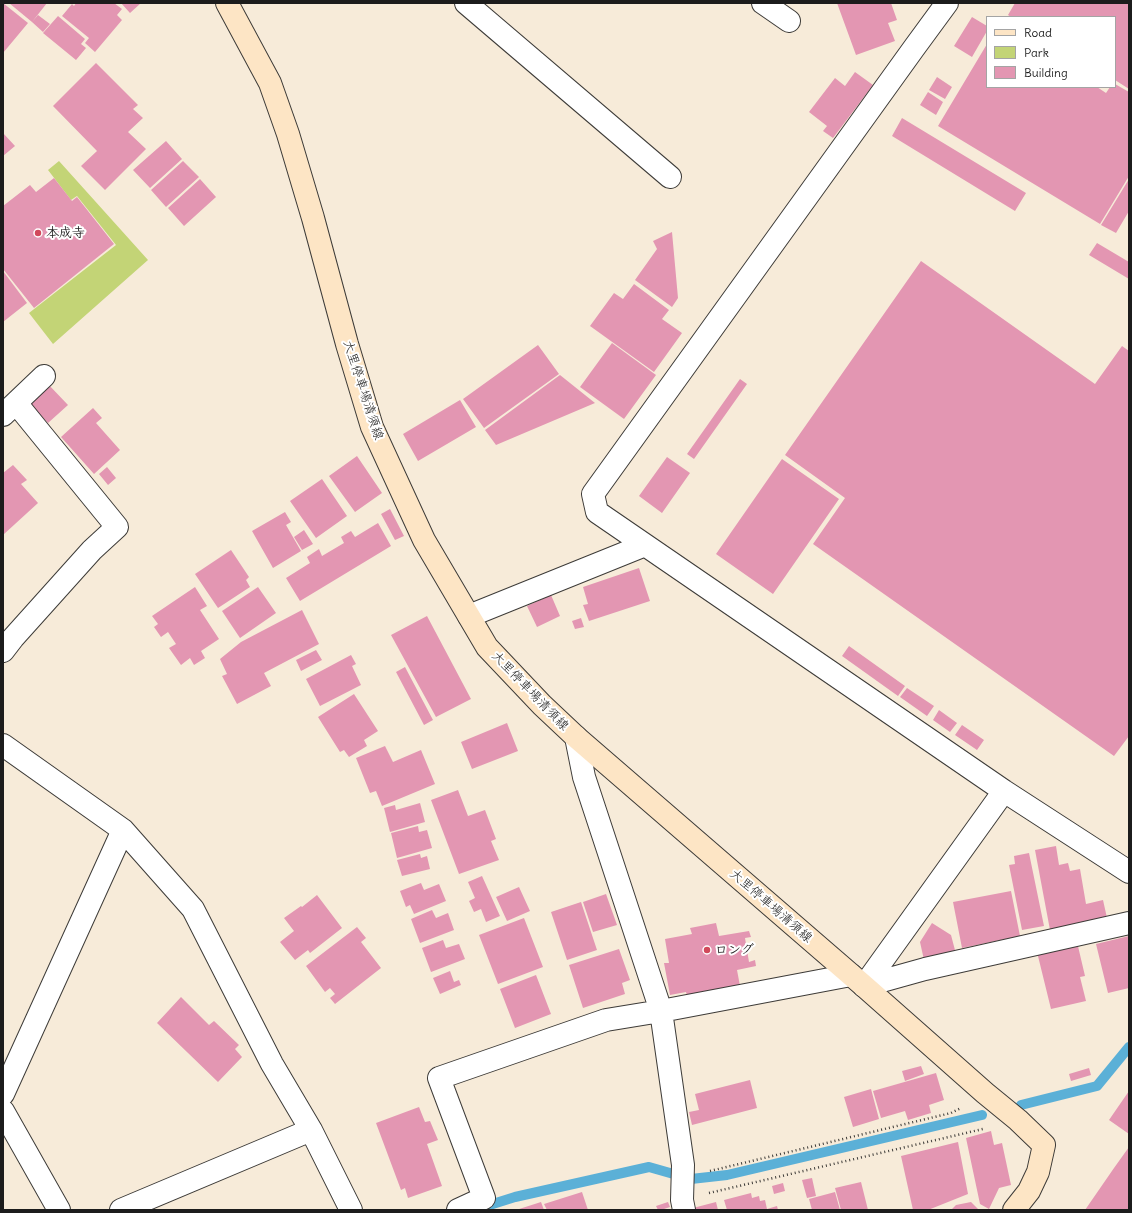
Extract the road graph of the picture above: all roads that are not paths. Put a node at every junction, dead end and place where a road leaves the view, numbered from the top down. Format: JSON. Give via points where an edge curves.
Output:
{"nodes":[{"id":1,"x":228,"y":3,"type":"edge"},
{"id":2,"x":466,"y":3,"type":"edge"},
{"id":3,"x":763,"y":3,"type":"edge"},
{"id":4,"x":947,"y":3,"type":"edge"},
{"id":5,"x":789,"y":21,"type":"dead end"},
{"id":6,"x":670,"y":177,"type":"dead end"},
{"id":7,"x":44,"y":376,"type":"dead end"},
{"id":8,"x":10,"y":409,"type":"edge"},
{"id":9,"x":645,"y":545,"type":"junction"},
{"id":10,"x":469,"y":616,"type":"junction"},
{"id":11,"x":3,"y":651,"type":"edge"},
{"id":12,"x":576,"y":737,"type":"junction"},
{"id":13,"x":3,"y":745,"type":"edge"},
{"id":14,"x":1004,"y":791,"type":"junction"},
{"id":15,"x":123,"y":830,"type":"junction"},
{"id":16,"x":1129,"y":872,"type":"edge"},
{"id":17,"x":1129,"y":922,"type":"edge"},
{"id":18,"x":858,"y":980,"type":"junction"},
{"id":19,"x":661,"y":1011,"type":"junction"},
{"id":20,"x":3,"y":1094,"type":"edge"},
{"id":21,"x":3,"y":1111,"type":"edge"},
{"id":22,"x":311,"y":1130,"type":"junction"},
{"id":23,"x":683,"y":1187,"type":"edge"},
{"id":24,"x":59,"y":1210,"type":"edge"},
{"id":25,"x":121,"y":1210,"type":"edge"},
{"id":26,"x":351,"y":1210,"type":"edge"},
{"id":27,"x":458,"y":1210,"type":"edge"},
{"id":28,"x":1014,"y":1210,"type":"edge"}],
"edges":[{"from":1,"to":10,"type":"main road","name":"大里停車場清須線","via":[[270,83],[288,134],[372,427],[424,540]]},
{"from":2,"to":6,"type":"street"},
{"from":3,"to":5,"type":"street"},
{"from":4,"to":9,"type":"street","via":[[593,494],[597,512]]},
{"from":7,"to":8,"type":"street"},
{"from":8,"to":11,"type":"street","via":[[117,527],[92,550]]},
{"from":9,"to":10,"type":"street"},
{"from":9,"to":14,"type":"street"},
{"from":10,"to":12,"type":"main road","name":"大里停車場清須線","via":[[488,647],[542,706]]},
{"from":12,"to":18,"type":"main road","name":"大里停車場清須線"},
{"from":12,"to":19,"type":"street","via":[[584,777]]},
{"from":13,"to":15,"type":"street"},
{"from":14,"to":16,"type":"street"},
{"from":14,"to":18,"type":"street"},
{"from":15,"to":20,"type":"street"},
{"from":15,"to":22,"type":"street","via":[[193,909],[272,1064]]},
{"from":17,"to":18,"type":"street","via":[[925,968]]},
{"from":18,"to":19,"type":"street"},
{"from":18,"to":28,"type":"main road","name":"大里停車場清須線","via":[[1018,1120],[1044,1146],[1038,1172],[1029,1191]]},
{"from":19,"to":23,"type":"street"},
{"from":19,"to":27,"type":"street","via":[[606,1020],[439,1078],[484,1198]]},
{"from":21,"to":24,"type":"street"},
{"from":22,"to":25,"type":"street"},
{"from":22,"to":26,"type":"street"}]}
